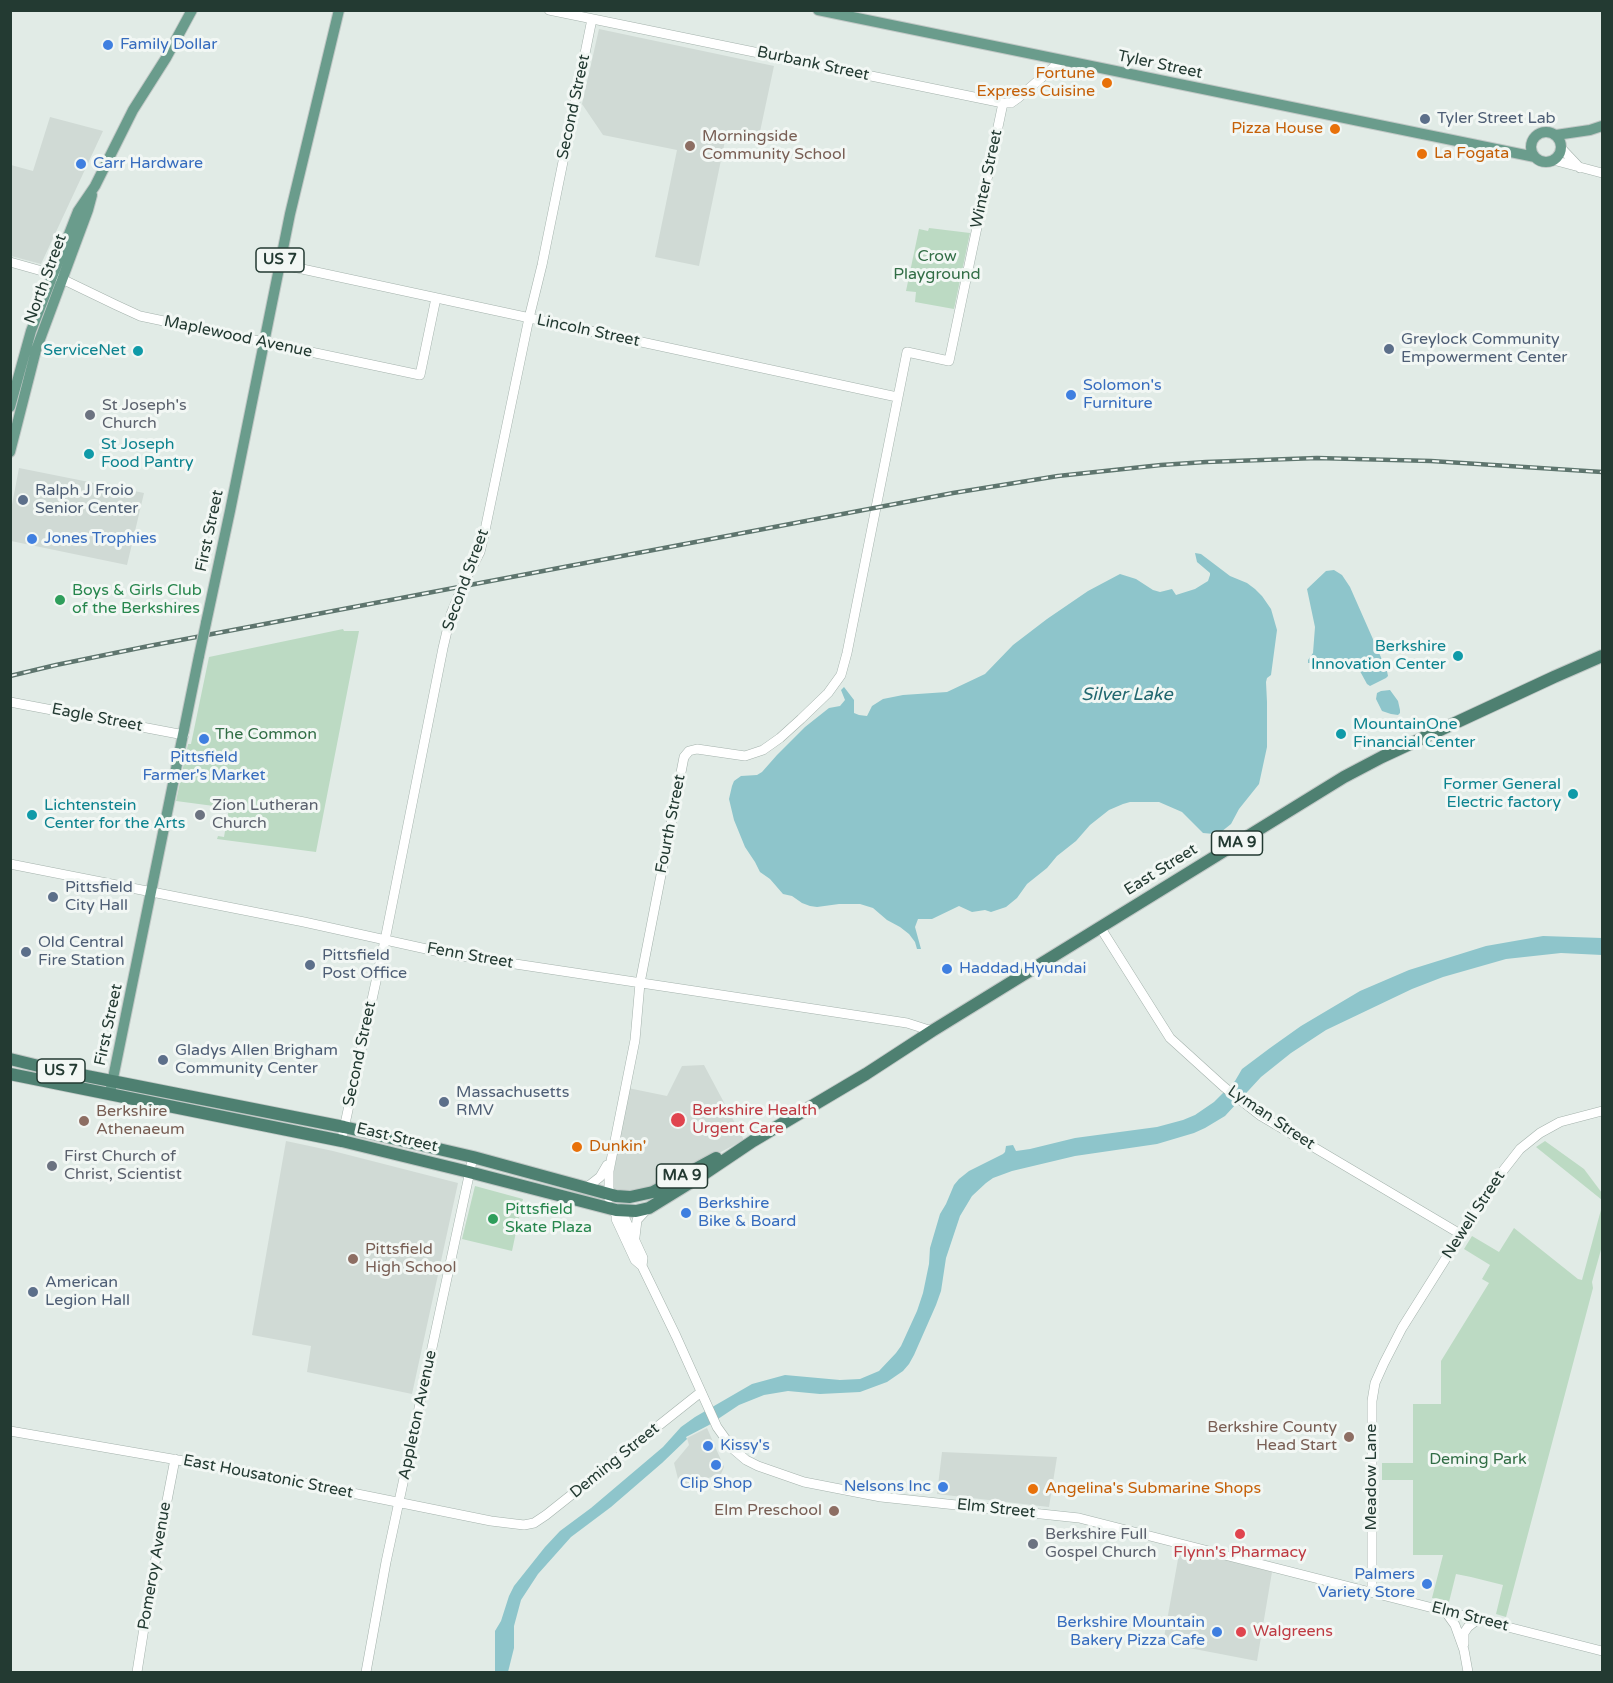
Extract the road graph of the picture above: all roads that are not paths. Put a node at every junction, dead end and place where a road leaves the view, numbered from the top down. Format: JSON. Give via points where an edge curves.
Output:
{"nodes":[{"id":1,"x":192,"y":10,"type":"edge"},
{"id":2,"x":339,"y":10,"type":"edge"},
{"id":3,"x":549,"y":10,"type":"edge"},
{"id":4,"x":818,"y":10,"type":"edge"},
{"id":5,"x":577,"y":13,"type":"edge"},
{"id":6,"x":592,"y":19,"type":"junction"},
{"id":7,"x":1062,"y":60,"type":"junction"},
{"id":8,"x":1004,"y":103,"type":"junction"},
{"id":9,"x":1602,"y":126,"type":"edge"},
{"id":10,"x":1590,"y":130,"type":"junction"},
{"id":11,"x":1556,"y":135,"type":"junction"},
{"id":12,"x":1532,"y":141,"type":"junction"},
{"id":13,"x":1562,"y":147,"type":"junction"},
{"id":14,"x":1496,"y":149,"type":"junction"},
{"id":15,"x":1535,"y":157,"type":"junction"},
{"id":16,"x":1553,"y":160,"type":"junction"},
{"id":17,"x":1580,"y":168,"type":"junction"},
{"id":18,"x":1602,"y":173,"type":"edge"},
{"id":19,"x":10,"y":262,"type":"edge"},
{"id":20,"x":279,"y":264,"type":"junction"},
{"id":21,"x":57,"y":277,"type":"junction"},
{"id":22,"x":436,"y":298,"type":"junction"},
{"id":23,"x":529,"y":318,"type":"junction"},
{"id":24,"x":263,"y":341,"type":"junction"},
{"id":25,"x":907,"y":352,"type":"joint"},
{"id":26,"x":897,"y":397,"type":"junction"},
{"id":27,"x":10,"y":407,"type":"edge"},
{"id":28,"x":10,"y":452,"type":"edge"},
{"id":29,"x":1602,"y":656,"type":"edge"},
{"id":30,"x":10,"y":702,"type":"edge"},
{"id":31,"x":183,"y":735,"type":"junction"},
{"id":32,"x":10,"y":864,"type":"edge"},
{"id":33,"x":152,"y":891,"type":"junction"},
{"id":34,"x":1100,"y":927,"type":"junction"},
{"id":35,"x":385,"y":940,"type":"junction"},
{"id":36,"x":640,"y":983,"type":"junction"},
{"id":37,"x":932,"y":1031,"type":"junction"},
{"id":38,"x":10,"y":1059,"type":"edge"},
{"id":39,"x":13,"y":1075,"type":"edge"},
{"id":40,"x":112,"y":1080,"type":"junction"},
{"id":41,"x":109,"y":1094,"type":"junction"},
{"id":42,"x":200,"y":1098,"type":"junction"},
{"id":43,"x":159,"y":1105,"type":"junction"},
{"id":44,"x":1602,"y":1111,"type":"edge"},
{"id":45,"x":344,"y":1127,"type":"junction"},
{"id":46,"x":342,"y":1141,"type":"junction"},
{"id":47,"x":753,"y":1141,"type":"junction"},
{"id":48,"x":473,"y":1157,"type":"junction"},
{"id":49,"x":611,"y":1157,"type":"junction"},
{"id":50,"x":469,"y":1172,"type":"junction"},
{"id":51,"x":586,"y":1188,"type":"junction"},
{"id":52,"x":609,"y":1195,"type":"junction"},
{"id":53,"x":649,"y":1208,"type":"junction"},
{"id":54,"x":616,"y":1210,"type":"junction"},
{"id":55,"x":1462,"y":1235,"type":"junction"},
{"id":56,"x":635,"y":1239,"type":"junction"},
{"id":57,"x":642,"y":1266,"type":"junction"},
{"id":58,"x":1384,"y":1363,"type":"joint"},
{"id":59,"x":703,"y":1396,"type":"junction"},
{"id":60,"x":10,"y":1431,"type":"edge"},
{"id":61,"x":175,"y":1459,"type":"junction"},
{"id":62,"x":399,"y":1502,"type":"junction"},
{"id":63,"x":526,"y":1525,"type":"joint"},
{"id":64,"x":1372,"y":1592,"type":"junction"},
{"id":65,"x":1445,"y":1611,"type":"junction"},
{"id":66,"x":1477,"y":1620,"type":"junction"},
{"id":67,"x":1464,"y":1650,"type":"junction"},
{"id":68,"x":1602,"y":1651,"type":"edge"},
{"id":69,"x":136,"y":1672,"type":"edge"},
{"id":70,"x":366,"y":1672,"type":"edge"},
{"id":71,"x":1468,"y":1672,"type":"edge"}],
"edges":[{"from":1,"to":21,"type":"main road","name":"North Street","via":[[78,211]]},
{"from":2,"to":20,"type":"main road","name":"First Street","number":"US 7"},
{"from":3,"to":5,"type":"street","name":"Burbank Street"},
{"from":4,"to":7,"type":"main road","name":"Tyler Street"},
{"from":5,"to":6,"type":"street","name":"Burbank Street"},
{"from":6,"to":8,"type":"street","name":"Burbank Street"},
{"from":6,"to":23,"type":"street","name":"Second Street"},
{"from":7,"to":8,"type":"street","via":[[1018,98]]},
{"from":7,"to":14,"type":"main road","name":"Tyler Street"},
{"from":8,"to":25,"type":"street","name":"Winter Street","via":[[949,361]]},
{"from":9,"to":10,"type":"main road"},
{"from":10,"to":11,"type":"main road"},
{"from":10,"to":13,"type":"main road"},
{"from":11,"to":12,"type":"main road","via":[[1542,132]]},
{"from":11,"to":13,"type":"main road"},
{"from":12,"to":14,"type":"main road","name":"Tyler Street"},
{"from":12,"to":15,"type":"main road"},
{"from":13,"to":16,"type":"main road"},
{"from":13,"to":17,"type":"street"},
{"from":14,"to":15,"type":"main road","name":"Tyler Street"},
{"from":15,"to":16,"type":"main road","via":[[1544,162]]},
{"from":16,"to":17,"type":"street"},
{"from":17,"to":18,"type":"street"},
{"from":19,"to":21,"type":"street","name":"Maplewood Avenue"},
{"from":20,"to":22,"type":"street","name":"Lincoln Street"},
{"from":20,"to":24,"type":"main road","name":"First Street","number":"US 7"},
{"from":21,"to":24,"type":"street","name":"Maplewood Avenue","via":[[140,316]]},
{"from":21,"to":27,"type":"main road","name":"North Street","via":[[31,331]]},
{"from":21,"to":28,"type":"main road","name":"North Street"},
{"from":22,"to":23,"type":"street","name":"Lincoln Street"},
{"from":22,"to":24,"type":"street","name":"Maplewood Avenue","via":[[420,375]]},
{"from":23,"to":26,"type":"street","name":"Lincoln Street"},
{"from":23,"to":35,"type":"street","name":"Second Street","bridge":true,"via":[[480,552],[449,622]]},
{"from":24,"to":31,"type":"main road","name":"First Street","number":"US 7","bridge":true},
{"from":25,"to":26,"type":"street","name":"Fourth Street"},
{"from":26,"to":36,"type":"street","name":"Fourth Street","via":[[842,675],[801,719],[763,750],[745,756],[697,749],[685,755]]},
{"from":29,"to":34,"type":"highway","name":"East Street","number":"MA 9","via":[[1364,766]]},
{"from":30,"to":31,"type":"street","name":"Eagle Street"},
{"from":31,"to":33,"type":"main road","name":"First Street","number":"US 7"},
{"from":32,"to":33,"type":"street","name":"Fenn Street"},
{"from":33,"to":35,"type":"street","name":"Fenn Street"},
{"from":33,"to":40,"type":"main road","name":"First Street","number":"US 7"},
{"from":34,"to":37,"type":"highway","name":"East Street","number":"MA 9"},
{"from":34,"to":55,"type":"street","name":"Lyman Street","via":[[1170,1038],[1224,1087],[1299,1139]]},
{"from":35,"to":36,"type":"street","name":"Fenn Street","via":[[461,956]]},
{"from":35,"to":45,"type":"street","name":"Second Street"},
{"from":36,"to":37,"type":"street","name":"Fenn Street","via":[[907,1023]]},
{"from":36,"to":49,"type":"street","name":"Fourth Street","via":[[634,1040]]},
{"from":37,"to":47,"type":"highway","name":"East Street","number":"MA 9"},
{"from":38,"to":40,"type":"highway","name":"East Street","number":"US 7"},
{"from":39,"to":41,"type":"highway","name":"East Street","number":"US 7"},
{"from":40,"to":41,"type":"main road","name":"First Street","number":"US 7"},
{"from":40,"to":42,"type":"highway","name":"East Street","number":"MA 9"},
{"from":41,"to":43,"type":"highway","name":"East Street","number":"MA 9"},
{"from":42,"to":43,"type":"highway","via":[[192,1103],[168,1098]]},
{"from":42,"to":45,"type":"highway","name":"East Street","number":"MA 9"},
{"from":43,"to":46,"type":"highway","name":"East Street","number":"MA 9"},
{"from":44,"to":55,"type":"street","name":"Newell Street","via":[[1560,1122],[1520,1149]]},
{"from":45,"to":46,"type":"street","name":"Second Street"},
{"from":45,"to":48,"type":"highway","name":"East Street","number":"MA 9"},
{"from":46,"to":50,"type":"highway","name":"East Street","number":"MA 9"},
{"from":47,"to":52,"type":"highway","name":"East Street","number":"MA 9","via":[[653,1191],[630,1197]]},
{"from":47,"to":53,"type":"highway","name":"East Street","number":"MA 9"},
{"from":48,"to":50,"type":"street","name":"Appleton Avenue"},
{"from":48,"to":51,"type":"highway","name":"East Street","number":"MA 9"},
{"from":49,"to":51,"type":"street","name":"Fourth Street","via":[[600,1177]]},
{"from":49,"to":52,"type":"street","name":"Fourth Street"},
{"from":50,"to":54,"type":"highway","name":"East Street","number":"MA 9"},
{"from":50,"to":62,"type":"street","name":"Appleton Avenue"},
{"from":51,"to":52,"type":"highway","name":"East Street","number":"MA 9"},
{"from":52,"to":54,"type":"street","name":"Fourth Street"},
{"from":53,"to":54,"type":"highway","name":"East Street","number":"MA 9"},
{"from":53,"to":56,"type":"street","via":[[637,1220]]},
{"from":54,"to":56,"type":"street","name":"Elm Street","via":[[624,1216]]},
{"from":54,"to":57,"type":"street","name":"Elm Street","via":[[616,1219],[635,1260]]},
{"from":55,"to":58,"type":"street","name":"Newell Street"},
{"from":56,"to":57,"type":"street","name":"Elm Street"},
{"from":57,"to":59,"type":"street","name":"Elm Street"},
{"from":58,"to":64,"type":"street","name":"Meadow Lane","via":[[1372,1401]]},
{"from":59,"to":63,"type":"street","name":"Deming Street","via":[[546,1515]]},
{"from":59,"to":64,"type":"street","name":"Elm Street","via":[[732,1449],[763,1468],[804,1482],[881,1497],[1079,1518]]},
{"from":60,"to":61,"type":"street","name":"East Housatonic Street"},
{"from":61,"to":62,"type":"street","name":"East Housatonic Street"},
{"from":61,"to":69,"type":"street","name":"Pomeroy Avenue"},
{"from":62,"to":63,"type":"street","name":"East Housatonic Street"},
{"from":62,"to":70,"type":"street","name":"Appleton Avenue"},
{"from":64,"to":65,"type":"street","name":"Elm Street"},
{"from":65,"to":66,"type":"street","name":"Elm Street"},
{"from":65,"to":67,"type":"street"},
{"from":66,"to":67,"type":"street","via":[[1464,1633]]},
{"from":66,"to":68,"type":"street","name":"Elm Street"},
{"from":67,"to":71,"type":"street"}]}
